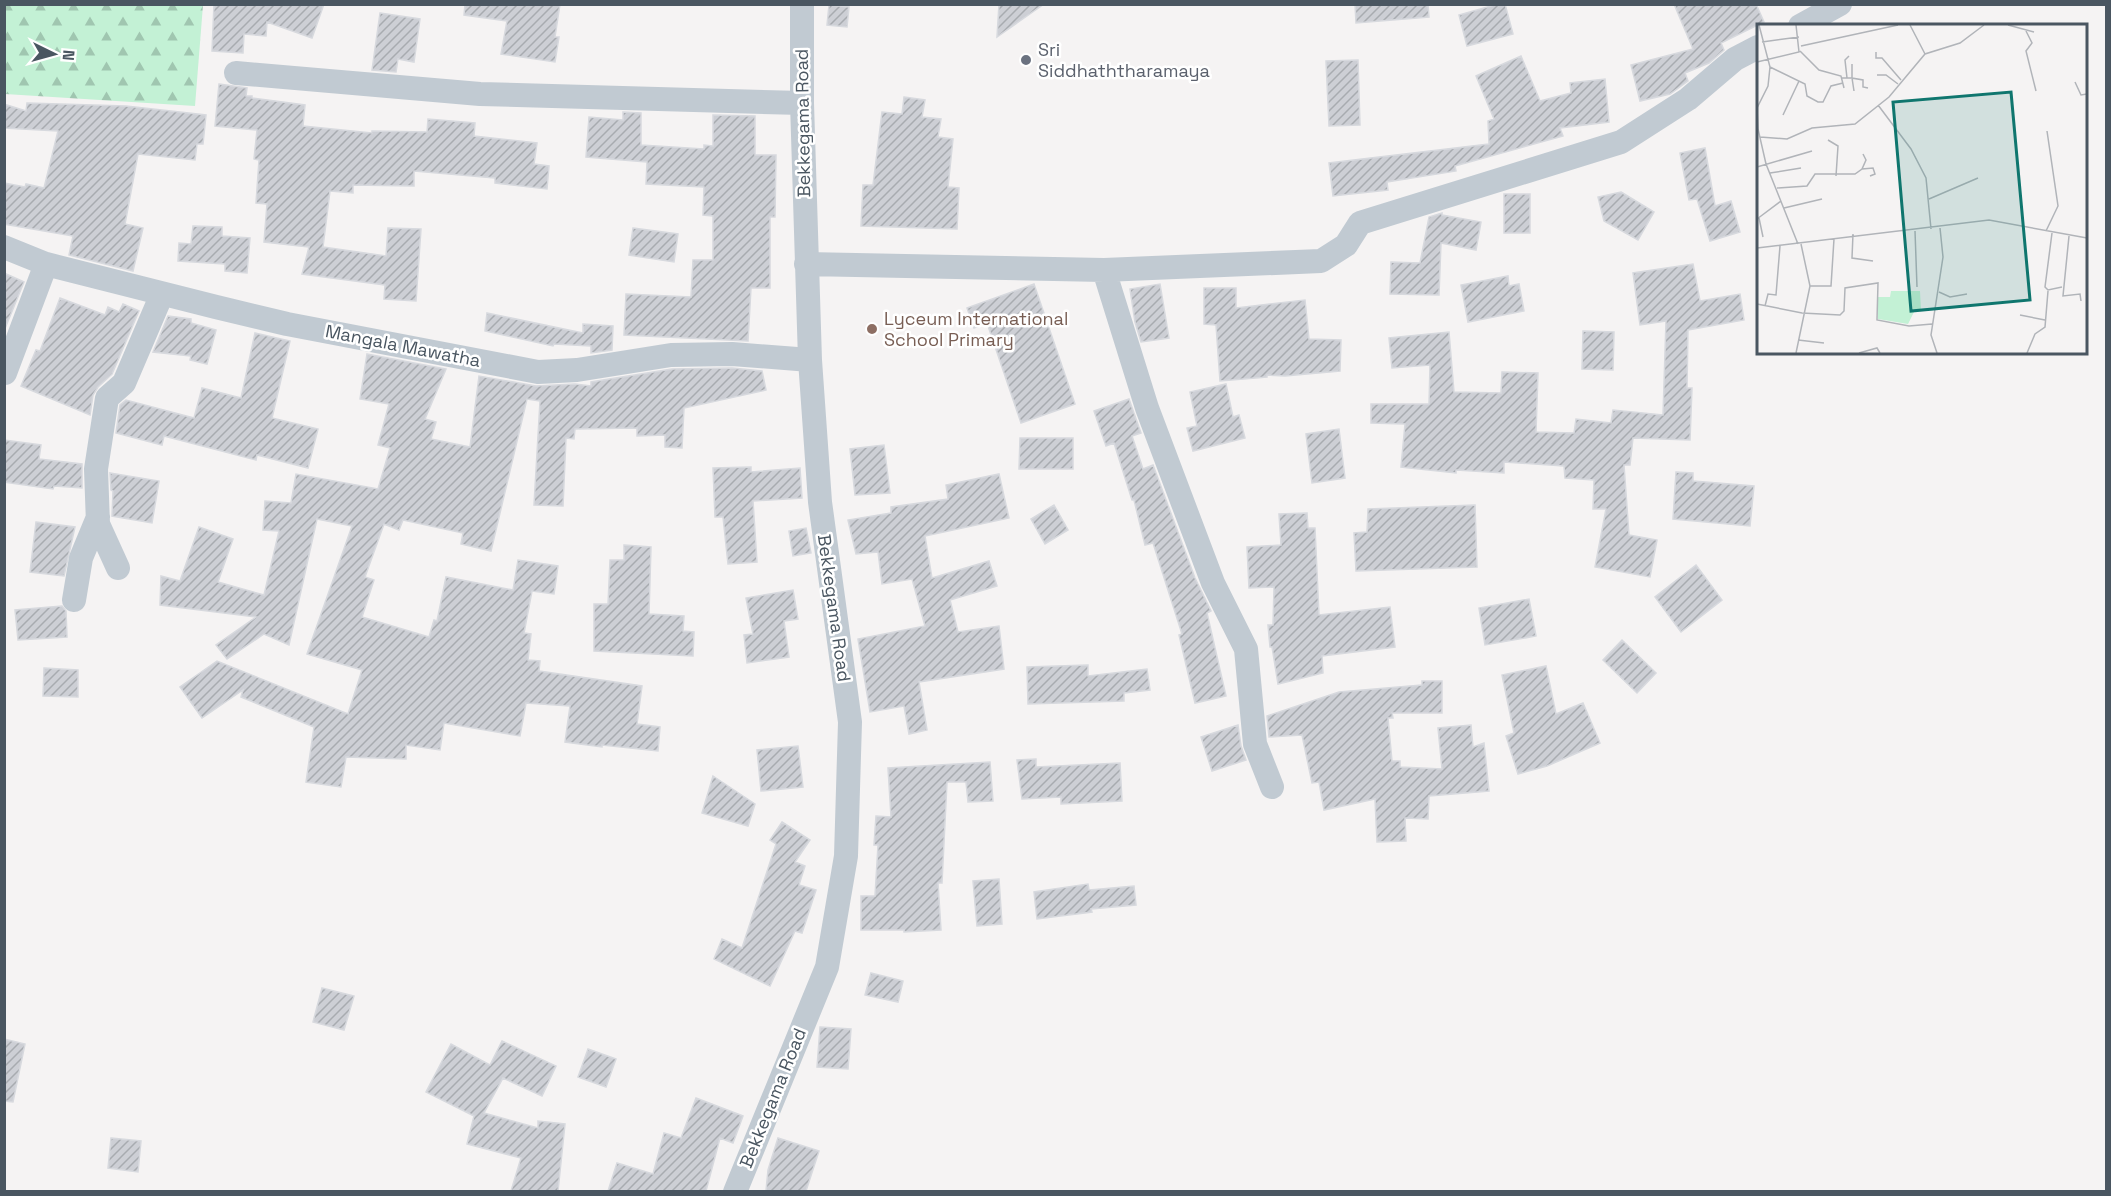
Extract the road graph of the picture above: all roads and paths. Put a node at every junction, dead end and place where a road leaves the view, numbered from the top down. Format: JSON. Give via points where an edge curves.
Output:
{"nodes":[{"id":1,"x":802,"y":4,"type":"edge"},
{"id":2,"x":1840,"y":4,"type":"edge"},
{"id":3,"x":1804,"y":24,"type":"edge"},
{"id":4,"x":1757,"y":48,"type":"edge"},
{"id":5,"x":236,"y":73,"type":"dead end"},
{"id":6,"x":802,"y":103,"type":"junction"},
{"id":7,"x":4,"y":247,"type":"edge"},
{"id":8,"x":46,"y":264,"type":"junction"},
{"id":9,"x":806,"y":264,"type":"junction"},
{"id":10,"x":1104,"y":270,"type":"junction"},
{"id":11,"x":162,"y":294,"type":"junction"},
{"id":12,"x":810,"y":360,"type":"junction"},
{"id":13,"x":5,"y":373,"type":"edge"},
{"id":14,"x":98,"y":517,"type":"junction"},
{"id":15,"x":118,"y":568,"type":"dead end"},
{"id":16,"x":74,"y":600,"type":"dead end"},
{"id":17,"x":1272,"y":787,"type":"dead end"},
{"id":18,"x":735,"y":1191,"type":"edge"}],
"edges":[{"from":1,"to":6,"type":"street","name":"Bekkegama Road"},
{"from":2,"to":3,"type":"street"},
{"from":4,"to":10,"type":"street","via":[[1735,59],[1688,99],[1621,142],[1360,223],[1346,245],[1321,261]]},
{"from":5,"to":6,"type":"street","via":[[480,94]]},
{"from":6,"to":9,"type":"street","name":"Bekkegama Road"},
{"from":7,"to":8,"type":"street","name":"Mangala Mawatha"},
{"from":8,"to":11,"type":"street","name":"Mangala Mawatha"},
{"from":8,"to":13,"type":"street"},
{"from":9,"to":10,"type":"street"},
{"from":9,"to":12,"type":"street","name":"Bekkegama Road"},
{"from":10,"to":17,"type":"street","via":[[1147,408],[1213,583],[1246,649],[1255,744]]},
{"from":11,"to":12,"type":"street","name":"Mangala Mawatha","via":[[287,324],[538,372],[671,355],[732,354]]},
{"from":11,"to":14,"type":"street","via":[[124,383],[107,398],[96,469]]},
{"from":12,"to":18,"type":"street","name":"Bekkegama Road","via":[[820,502],[850,722],[846,856],[827,967]]},
{"from":14,"to":15,"type":"street"},
{"from":14,"to":16,"type":"street","via":[[81,558]]}]}
